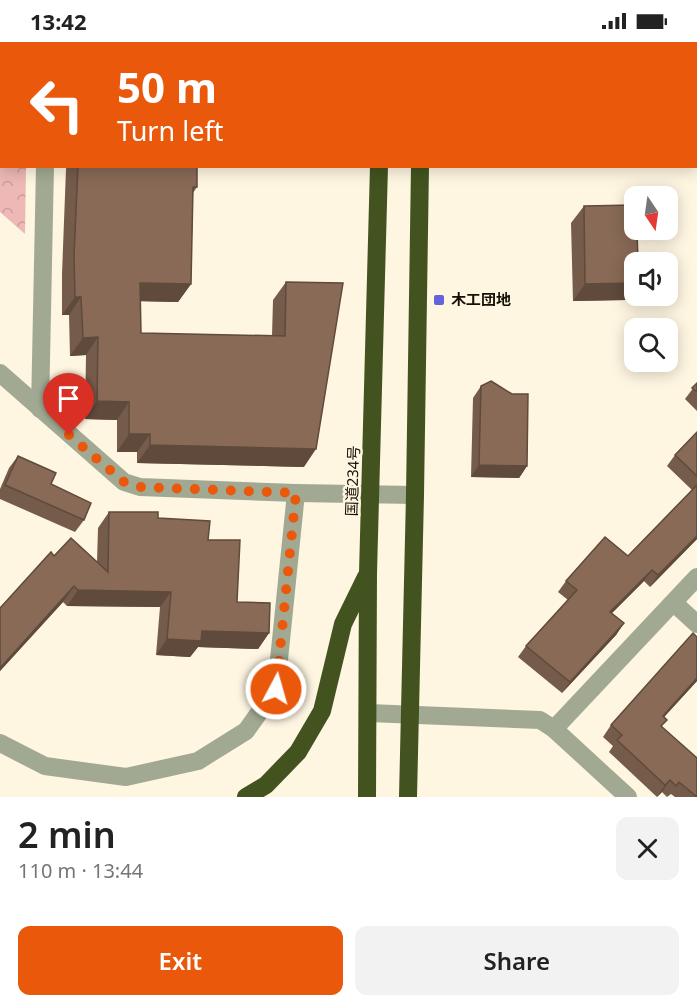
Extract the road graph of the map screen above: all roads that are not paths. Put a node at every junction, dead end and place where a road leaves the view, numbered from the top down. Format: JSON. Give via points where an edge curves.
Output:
{"nodes":[{"id":1,"x":45,"y":168,"type":"edge"},
{"id":2,"x":378,"y":168,"type":"edge"},
{"id":3,"x":420,"y":168,"type":"edge"},
{"id":4,"x":3,"y":382,"type":"edge"},
{"id":5,"x":40,"y":409,"type":"junction"},
{"id":6,"x":296,"y":493,"type":"junction"},
{"id":7,"x":371,"y":494,"type":"junction"},
{"id":8,"x":415,"y":495,"type":"junction"},
{"id":9,"x":368,"y":573,"type":"junction"},
{"id":10,"x":697,"y":577,"type":"edge"},
{"id":11,"x":674,"y":603,"type":"junction"},
{"id":12,"x":697,"y":624,"type":"edge"},
{"id":13,"x":369,"y":713,"type":"junction"},
{"id":14,"x":409,"y":715,"type":"junction"},
{"id":15,"x":554,"y":729,"type":"junction"},
{"id":16,"x":0,"y":744,"type":"edge"},
{"id":17,"x":246,"y":797,"type":"edge"},
{"id":18,"x":367,"y":797,"type":"edge"},
{"id":19,"x":408,"y":797,"type":"edge"},
{"id":20,"x":628,"y":797,"type":"edge"}],
"edges":[{"from":1,"to":5,"type":"street"},
{"from":2,"to":7,"type":"highway","name":"国道234号"},
{"from":3,"to":8,"type":"highway"},
{"from":4,"to":5,"type":"street"},
{"from":5,"to":6,"type":"street","via":[[124,482],[140,487]]},
{"from":6,"to":7,"type":"street"},
{"from":6,"to":16,"type":"street","via":[[276,689],[246,731],[198,761],[126,777],[45,766]]},
{"from":7,"to":8,"type":"street"},
{"from":7,"to":9,"type":"highway","name":"国道234号"},
{"from":8,"to":14,"type":"highway"},
{"from":9,"to":13,"type":"highway","name":"国道234号"},
{"from":9,"to":17,"type":"highway","via":[[343,624],[322,711],[298,752],[266,785]]},
{"from":10,"to":11,"type":"street"},
{"from":11,"to":12,"type":"street"},
{"from":11,"to":15,"type":"street"},
{"from":13,"to":14,"type":"street"},
{"from":13,"to":18,"type":"highway","name":"国道234号"},
{"from":14,"to":15,"type":"street","via":[[540,720]]},
{"from":14,"to":19,"type":"highway"},
{"from":15,"to":20,"type":"street"}]}
